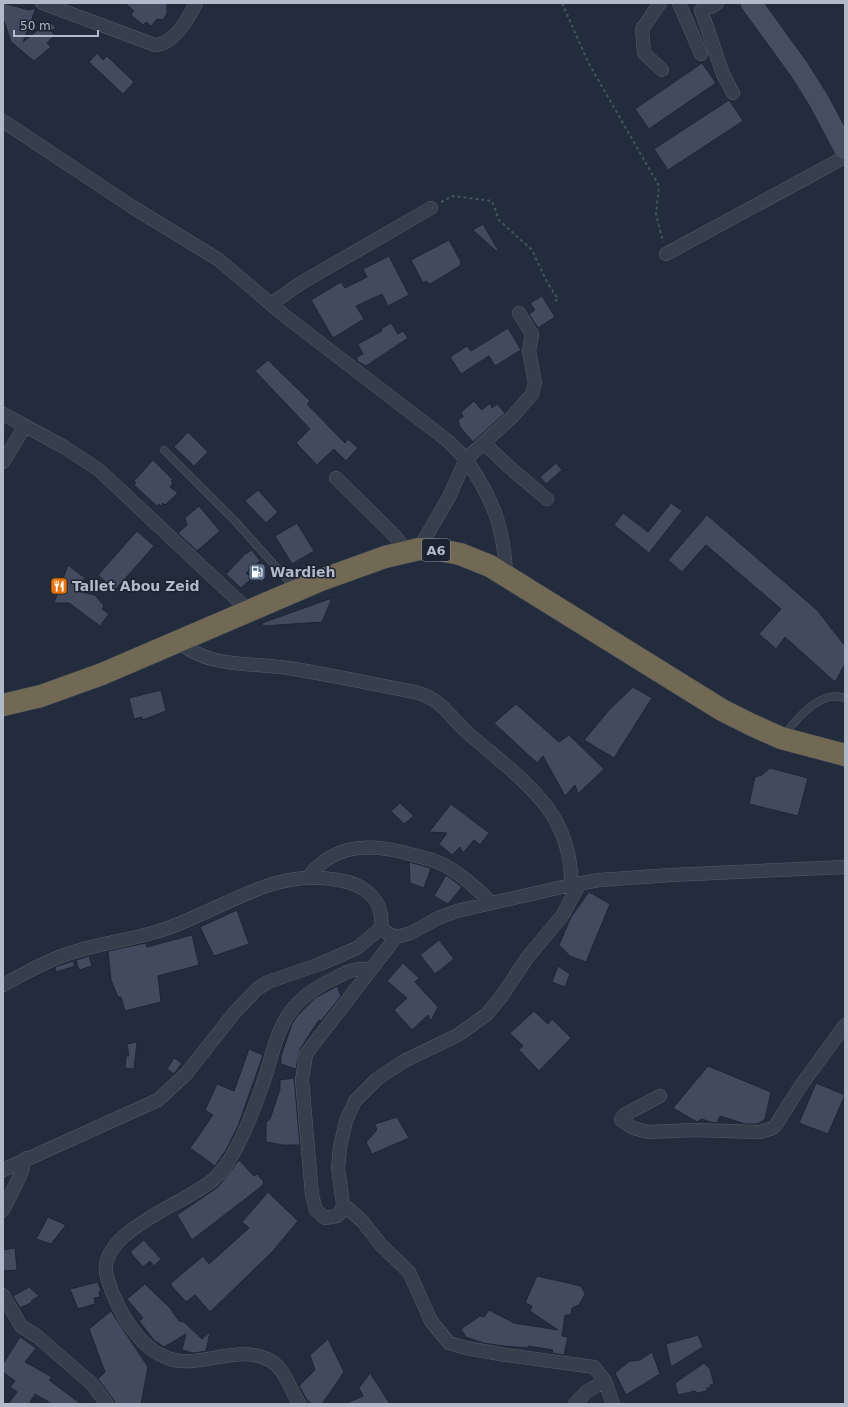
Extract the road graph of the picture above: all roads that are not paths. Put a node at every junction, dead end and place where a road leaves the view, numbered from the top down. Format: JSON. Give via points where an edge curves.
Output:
{"nodes":[{"id":1,"x":42,"y":3,"type":"edge"},
{"id":2,"x":196,"y":3,"type":"edge"},
{"id":3,"x":660,"y":3,"type":"edge"},
{"id":4,"x":679,"y":3,"type":"edge"},
{"id":5,"x":717,"y":3,"type":"edge"},
{"id":6,"x":751,"y":3,"type":"edge"},
{"id":7,"x":699,"y":6,"type":"edge"},
{"id":8,"x":700,"y":54,"type":"dead end"},
{"id":9,"x":662,"y":70,"type":"dead end"},
{"id":10,"x":733,"y":93,"type":"dead end"},
{"id":11,"x":3,"y":121,"type":"edge"},
{"id":12,"x":845,"y":150,"type":"edge"},
{"id":13,"x":845,"y":157,"type":"edge"},
{"id":14,"x":431,"y":208,"type":"road end"},
{"id":15,"x":666,"y":254,"type":"road end"},
{"id":16,"x":271,"y":304,"type":"junction"},
{"id":17,"x":519,"y":313,"type":"dead end"},
{"id":18,"x":3,"y":414,"type":"edge"},
{"id":19,"x":25,"y":426,"type":"junction"},
{"id":20,"x":484,"y":443,"type":"junction"},
{"id":21,"x":164,"y":450,"type":"dead end"},
{"id":22,"x":466,"y":459,"type":"junction"},
{"id":23,"x":3,"y":462,"type":"edge"},
{"id":24,"x":336,"y":478,"type":"dead end"},
{"id":25,"x":547,"y":499,"type":"dead end"},
{"id":26,"x":413,"y":550,"type":"junction"},
{"id":27,"x":506,"y":575,"type":"junction"},
{"id":28,"x":297,"y":590,"type":"junction"},
{"id":29,"x":248,"y":610,"type":"junction"},
{"id":30,"x":177,"y":641,"type":"junction"},
{"id":31,"x":845,"y":698,"type":"edge"},
{"id":32,"x":3,"y":705,"type":"edge"},
{"id":33,"x":781,"y":738,"type":"junction"},
{"id":34,"x":845,"y":755,"type":"edge"},
{"id":35,"x":845,"y":867,"type":"edge"},
{"id":36,"x":308,"y":877,"type":"junction"},
{"id":37,"x":576,"y":884,"type":"junction"},
{"id":38,"x":491,"y":902,"type":"junction"},
{"id":39,"x":382,"y":927,"type":"junction"},
{"id":40,"x":396,"y":936,"type":"junction"},
{"id":41,"x":371,"y":970,"type":"junction"},
{"id":42,"x":3,"y":985,"type":"edge"},
{"id":43,"x":845,"y":1024,"type":"edge"},
{"id":44,"x":660,"y":1096,"type":"dead end"},
{"id":45,"x":26,"y":1158,"type":"junction"},
{"id":46,"x":3,"y":1170,"type":"edge"},
{"id":47,"x":342,"y":1204,"type":"junction"},
{"id":48,"x":3,"y":1210,"type":"edge"},
{"id":49,"x":3,"y":1295,"type":"edge"},
{"id":50,"x":605,"y":1381,"type":"junction"},
{"id":51,"x":107,"y":1404,"type":"edge"},
{"id":52,"x":300,"y":1404,"type":"edge"},
{"id":53,"x":575,"y":1404,"type":"edge"},
{"id":54,"x":614,"y":1404,"type":"edge"}],
"edges":[{"from":1,"to":2,"type":"street","via":[[155,45],[163,44],[172,38]]},
{"from":3,"to":9,"type":"street","via":[[642,29],[644,53]]},
{"from":4,"to":8,"type":"street"},
{"from":5,"to":7,"type":"street","via":[[713,6]]},
{"from":6,"to":12,"type":"street","via":[[799,69]]},
{"from":7,"to":10,"type":"street","via":[[723,74]]},
{"from":11,"to":16,"type":"street","via":[[131,206],[219,260]]},
{"from":13,"to":15,"type":"street"},
{"from":14,"to":16,"type":"street","via":[[301,283]]},
{"from":16,"to":22,"type":"street","via":[[448,441]]},
{"from":17,"to":20,"type":"street","via":[[532,334],[529,351],[535,384],[532,394]]},
{"from":18,"to":19,"type":"street"},
{"from":19,"to":23,"type":"street"},
{"from":19,"to":29,"type":"street","via":[[99,470]]},
{"from":20,"to":22,"type":"street"},
{"from":20,"to":25,"type":"street"},
{"from":21,"to":28,"type":"lane","via":[[235,521]]},
{"from":22,"to":26,"type":"street","via":[[449,497]]},
{"from":22,"to":27,"type":"street","via":[[479,478],[496,513],[503,540]]},
{"from":24,"to":26,"type":"street"},
{"from":26,"to":27,"type":"highway","number":"A6","via":[[460,554],[478,560]]},
{"from":26,"to":28,"type":"highway","number":"A6","via":[[345,570]]},
{"from":27,"to":33,"type":"highway","number":"A6","via":[[722,710]]},
{"from":28,"to":29,"type":"highway","number":"A6"},
{"from":29,"to":30,"type":"highway","number":"A6"},
{"from":30,"to":32,"type":"highway","number":"A6","via":[[68,687]]},
{"from":30,"to":37,"type":"street","via":[[192,652],[219,662],[289,668],[415,692],[440,703],[468,733],[523,779],[546,804],[560,829]]},
{"from":31,"to":33,"type":"lane","via":[[832,696],[822,700],[803,714]]},
{"from":33,"to":34,"type":"highway","number":"A6"},
{"from":35,"to":37,"type":"street","via":[[671,875]]},
{"from":36,"to":38,"type":"street","via":[[321,864],[342,851],[379,846],[442,864],[461,876]]},
{"from":36,"to":39,"type":"street","via":[[344,881],[368,892],[380,909]]},
{"from":36,"to":42,"type":"street","via":[[287,879],[267,885],[166,929],[53,959]]},
{"from":37,"to":38,"type":"street"},
{"from":37,"to":47,"type":"street","via":[[565,912],[527,958],[487,1014],[458,1035],[404,1061],[377,1079],[355,1101],[346,1121],[340,1147],[338,1168]]},
{"from":38,"to":40,"type":"street","via":[[444,915],[411,933]]},
{"from":39,"to":40,"type":"street"},
{"from":39,"to":45,"type":"street","via":[[357,948],[268,982],[257,989],[235,1012],[186,1074],[158,1100]]},
{"from":40,"to":41,"type":"street"},
{"from":41,"to":47,"type":"street","via":[[306,1054],[302,1080],[312,1195],[316,1210],[324,1217],[332,1218],[339,1214]]},
{"from":41,"to":52,"type":"street","via":[[363,968],[349,971],[317,988],[299,1002],[279,1032],[262,1087],[233,1155],[205,1186],[124,1236],[105,1263],[107,1278],[118,1305],[142,1342],[170,1359],[190,1362],[226,1355],[262,1357],[280,1369]]},
{"from":43,"to":44,"type":"street","via":[[777,1123],[768,1130],[648,1132],[633,1128],[621,1120],[624,1115]]},
{"from":45,"to":46,"type":"street"},
{"from":45,"to":48,"type":"street"},
{"from":47,"to":50,"type":"street","via":[[363,1222],[381,1245],[409,1272],[431,1321],[449,1343],[493,1353],[594,1367]]},
{"from":49,"to":51,"type":"street","via":[[21,1326],[38,1337],[92,1384]]},
{"from":50,"to":53,"type":"street","via":[[586,1392]]},
{"from":50,"to":54,"type":"street"}]}
